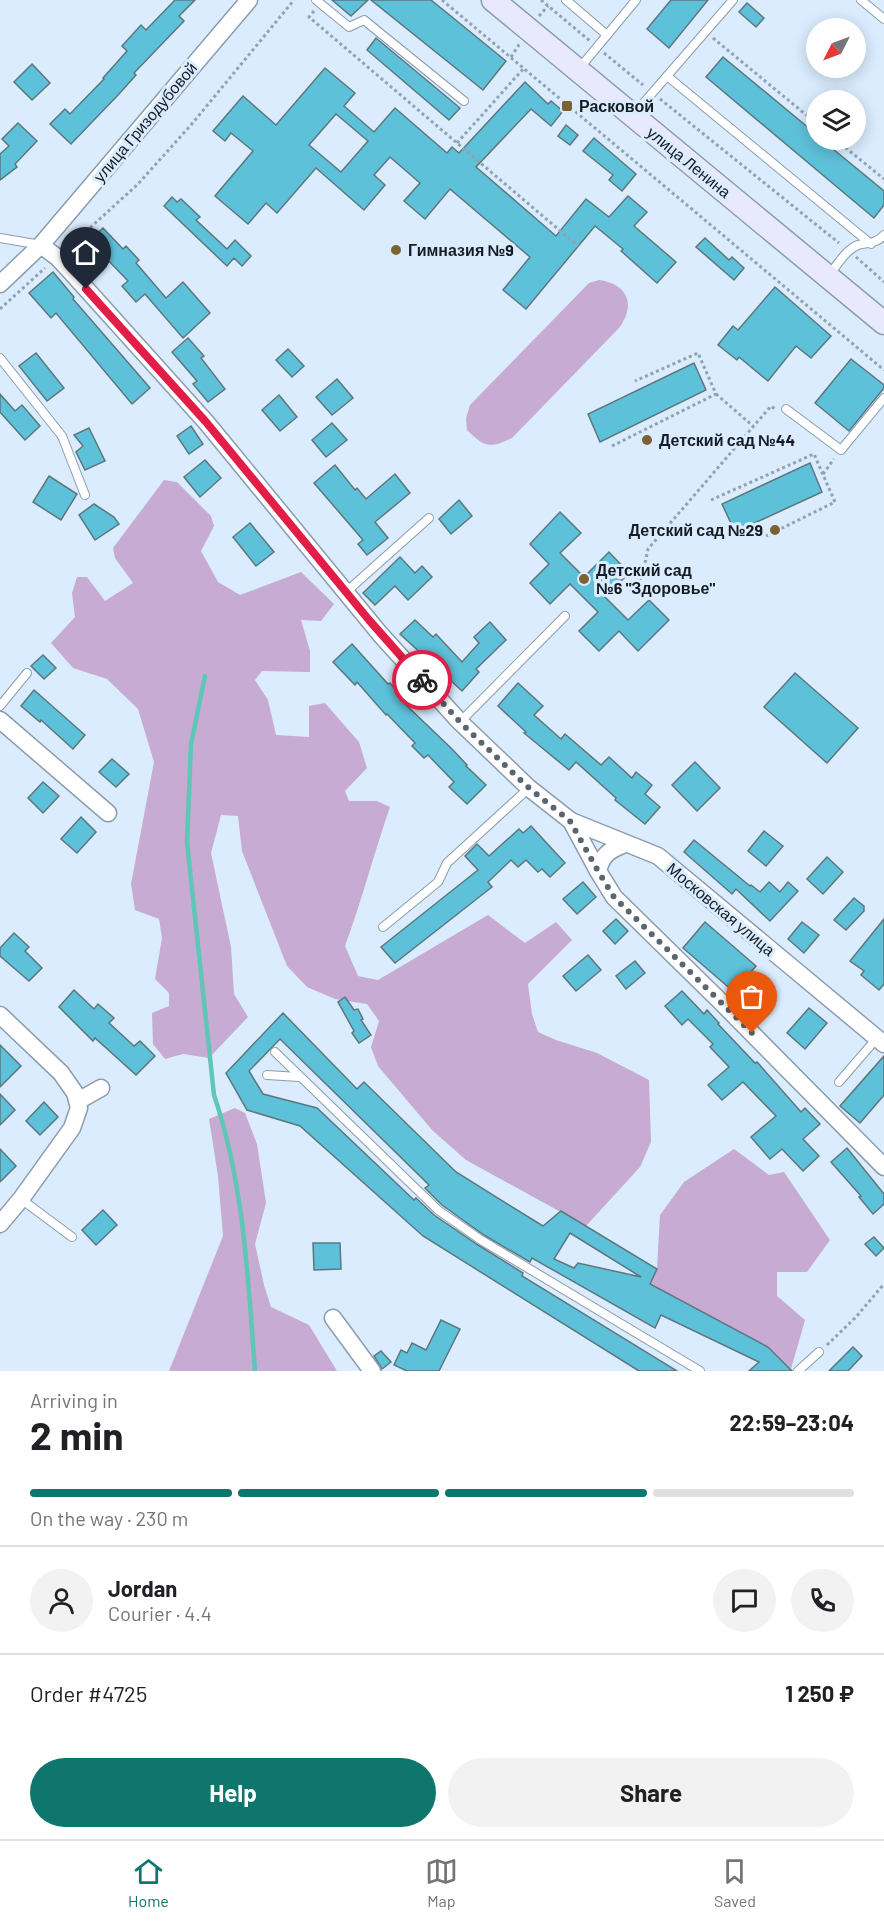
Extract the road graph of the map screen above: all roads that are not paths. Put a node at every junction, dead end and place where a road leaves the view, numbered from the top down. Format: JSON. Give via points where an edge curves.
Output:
{"nodes":[{"id":1,"x":249,"y":0,"type":"edge"},
{"id":2,"x":493,"y":0,"type":"edge"},
{"id":3,"x":566,"y":0,"type":"edge"},
{"id":4,"x":636,"y":0,"type":"edge"},
{"id":5,"x":734,"y":0,"type":"edge"},
{"id":6,"x":861,"y":0,"type":"edge"},
{"id":7,"x":318,"y":2,"type":"edge"},
{"id":8,"x":884,"y":19,"type":"edge"},
{"id":9,"x":607,"y":35,"type":"junction"},
{"id":10,"x":578,"y":70,"type":"junction"},
{"id":11,"x":667,"y":76,"type":"junction"},
{"id":12,"x":464,"y":100,"type":"dead end"},
{"id":13,"x":632,"y":116,"type":"junction"},
{"id":14,"x":884,"y":235,"type":"edge"},
{"id":15,"x":0,"y":238,"type":"edge"},
{"id":16,"x":871,"y":244,"type":"junction"},
{"id":17,"x":41,"y":245,"type":"junction"},
{"id":18,"x":828,"y":276,"type":"junction"},
{"id":19,"x":0,"y":284,"type":"edge"},
{"id":20,"x":884,"y":323,"type":"edge"},
{"id":21,"x":0,"y":358,"type":"edge"},
{"id":22,"x":884,"y":398,"type":"edge"},
{"id":23,"x":786,"y":410,"type":"dead end"},
{"id":24,"x":85,"y":495,"type":"dead end"},
{"id":25,"x":429,"y":518,"type":"dead end"},
{"id":26,"x":346,"y":592,"type":"junction"},
{"id":27,"x":565,"y":616,"type":"dead end"},
{"id":28,"x":27,"y":673,"type":"dead end"},
{"id":29,"x":0,"y":706,"type":"edge"},
{"id":30,"x":0,"y":720,"type":"edge"},
{"id":31,"x":460,"y":722,"type":"junction"},
{"id":32,"x":529,"y":788,"type":"junction"},
{"id":33,"x":108,"y":813,"type":"dead end"},
{"id":34,"x":570,"y":821,"type":"junction"},
{"id":35,"x":625,"y":844,"type":"junction"},
{"id":36,"x":598,"y":871,"type":"junction"},
{"id":37,"x":383,"y":927,"type":"dead end"},
{"id":38,"x":0,"y":1015,"type":"edge"},
{"id":39,"x":880,"y":1041,"type":"edge"},
{"id":40,"x":275,"y":1052,"type":"dead end"},
{"id":41,"x":267,"y":1075,"type":"dead end"},
{"id":42,"x":299,"y":1077,"type":"junction"},
{"id":43,"x":839,"y":1082,"type":"dead end"},
{"id":44,"x":101,"y":1088,"type":"dead end"},
{"id":45,"x":77,"y":1097,"type":"junction"},
{"id":46,"x":883,"y":1163,"type":"edge"},
{"id":47,"x":21,"y":1199,"type":"junction"},
{"id":48,"x":0,"y":1224,"type":"edge"},
{"id":49,"x":72,"y":1237,"type":"dead end"},
{"id":50,"x":333,"y":1318,"type":"dead end"},
{"id":51,"x":819,"y":1352,"type":"road end"},
{"id":52,"x":372,"y":1371,"type":"edge"},
{"id":53,"x":700,"y":1371,"type":"edge"},
{"id":54,"x":798,"y":1371,"type":"edge"}],
"edges":[{"from":1,"to":17,"type":"street","name":"улица Гризодубовой"},
{"from":2,"to":10,"type":"main road","name":"улица Ленина"},
{"from":3,"to":9,"type":"lane"},
{"from":4,"to":9,"type":"lane"},
{"from":5,"to":11,"type":"lane"},
{"from":6,"to":8,"type":"lane"},
{"from":7,"to":12,"type":"lane","via":[[349,27],[364,20]]},
{"from":9,"to":10,"type":"lane"},
{"from":10,"to":13,"type":"main road","name":"улица Ленина"},
{"from":11,"to":13,"type":"lane"},
{"from":11,"to":16,"type":"lane"},
{"from":13,"to":18,"type":"main road","name":"улица Ленина"},
{"from":14,"to":16,"type":"lane"},
{"from":15,"to":17,"type":"lane"},
{"from":16,"to":18,"type":"lane","via":[[849,251]]},
{"from":17,"to":19,"type":"street","name":"улица Гризодубовой"},
{"from":17,"to":26,"type":"street","name":"Московская улица","via":[[58,258],[206,422]]},
{"from":18,"to":20,"type":"main road","name":"улица Ленина"},
{"from":21,"to":24,"type":"lane","via":[[62,436]]},
{"from":22,"to":23,"type":"lane","via":[[841,450]]},
{"from":25,"to":26,"type":"lane"},
{"from":26,"to":31,"type":"street","name":"Московская улица"},
{"from":27,"to":31,"type":"lane"},
{"from":28,"to":29,"type":"lane"},
{"from":30,"to":33,"type":"street"},
{"from":31,"to":32,"type":"street","name":"Московская улица"},
{"from":32,"to":34,"type":"street","name":"Московская улица"},
{"from":32,"to":37,"type":"lane","via":[[447,863],[438,882]]},
{"from":34,"to":35,"type":"street","name":"Московская улица"},
{"from":34,"to":36,"type":"street","name":"Московская улица"},
{"from":35,"to":36,"type":"street","via":[[610,849],[601,859]]},
{"from":35,"to":39,"type":"street","name":"Московская улица","via":[[658,856]]},
{"from":36,"to":46,"type":"street","name":"Московская улица","via":[[614,897]]},
{"from":38,"to":45,"type":"street","via":[[62,1073]]},
{"from":39,"to":43,"type":"lane"},
{"from":40,"to":42,"type":"lane"},
{"from":41,"to":42,"type":"lane"},
{"from":42,"to":53,"type":"lane","via":[[438,1210],[481,1240]]},
{"from":44,"to":45,"type":"street"},
{"from":45,"to":47,"type":"street","via":[[78,1113],[72,1128]]},
{"from":47,"to":48,"type":"street"},
{"from":47,"to":49,"type":"lane"},
{"from":50,"to":52,"type":"street"},
{"from":51,"to":54,"type":"lane"}]}
